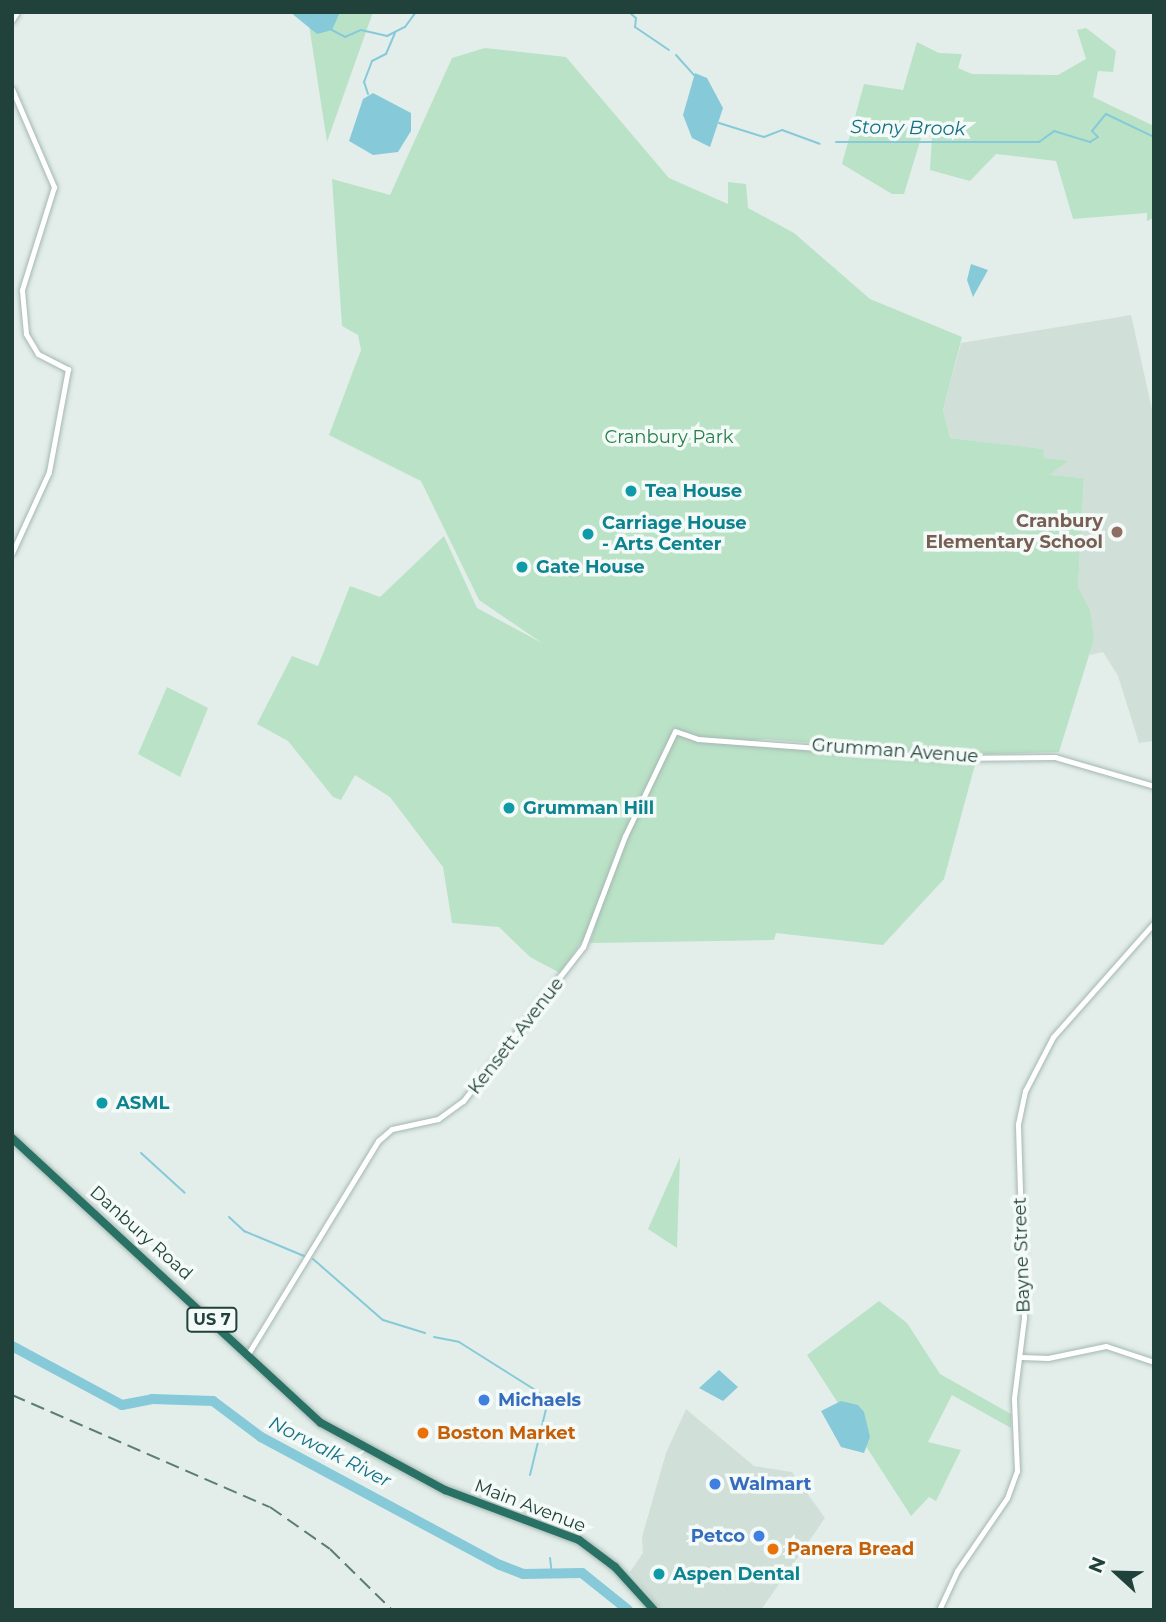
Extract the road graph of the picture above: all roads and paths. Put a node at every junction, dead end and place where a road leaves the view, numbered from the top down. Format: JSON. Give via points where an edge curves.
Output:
{"nodes":[{"id":1,"x":17,"y":12,"type":"edge"},
{"id":2,"x":12,"y":20,"type":"edge"},
{"id":3,"x":12,"y":89,"type":"edge"},
{"id":4,"x":12,"y":553,"type":"edge"},
{"id":5,"x":675,"y":731,"type":"joint"},
{"id":6,"x":1154,"y":786,"type":"edge"},
{"id":7,"x":1154,"y":923,"type":"edge"},
{"id":8,"x":12,"y":1138,"type":"edge"},
{"id":9,"x":248,"y":1354,"type":"junction"},
{"id":10,"x":1021,"y":1357,"type":"junction"},
{"id":11,"x":1154,"y":1362,"type":"edge"},
{"id":12,"x":414,"y":1476,"type":"joint"},
{"id":13,"x":654,"y":1610,"type":"edge"},
{"id":14,"x":939,"y":1610,"type":"edge"}],
"edges":[{"from":1,"to":2,"type":"street"},
{"from":3,"to":4,"type":"street","via":[[54,187],[22,290],[26,334],[38,354],[68,369],[49,472]]},
{"from":5,"to":6,"type":"street","name":"Grumman Avenue","via":[[698,738],[951,758],[1055,757]]},
{"from":5,"to":9,"type":"street","name":"Kensett Avenue","via":[[576,958],[463,1101],[438,1119],[392,1129],[377,1141]]},
{"from":7,"to":10,"type":"street","name":"Bayne Street","via":[[1053,1037],[1025,1091],[1018,1124]]},
{"from":8,"to":9,"type":"highway","name":"Danbury Road","number":"US 7"},
{"from":9,"to":12,"type":"highway","name":"Danbury Road","number":"US 7","via":[[321,1423]]},
{"from":10,"to":11,"type":"street","via":[[1048,1358],[1105,1346]]},
{"from":10,"to":14,"type":"street","name":"Bayne Street","via":[[1014,1398],[1016,1476]]},
{"from":12,"to":13,"type":"highway","name":"Main Avenue","number":"US 7","via":[[579,1540],[615,1567]]}]}
